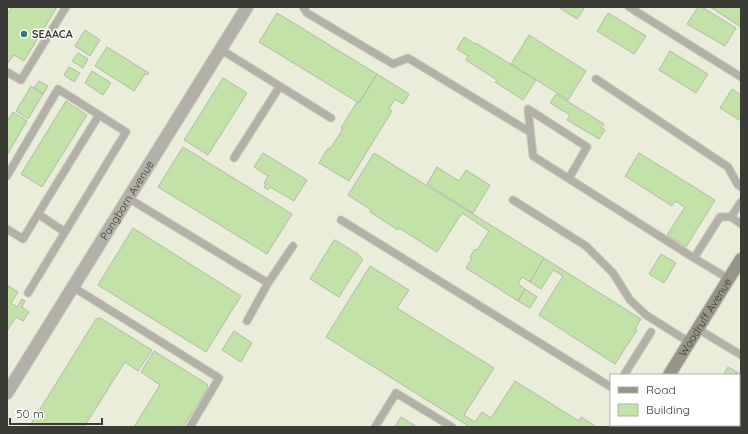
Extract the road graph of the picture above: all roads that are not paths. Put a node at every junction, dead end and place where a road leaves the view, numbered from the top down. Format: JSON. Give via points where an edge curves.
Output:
{"nodes":[{"id":1,"x":66,"y":7,"type":"edge"},
{"id":2,"x":247,"y":7,"type":"edge"},
{"id":3,"x":303,"y":7,"type":"edge"},
{"id":4,"x":629,"y":7,"type":"edge"},
{"id":5,"x":220,"y":49,"type":"junction"},
{"id":6,"x":7,"y":72,"type":"edge"},
{"id":7,"x":741,"y":77,"type":"edge"},
{"id":8,"x":596,"y":79,"type":"dead end"},
{"id":9,"x":280,"y":86,"type":"junction"},
{"id":10,"x":99,"y":115,"type":"junction"},
{"id":11,"x":331,"y":118,"type":"dead end"},
{"id":12,"x":530,"y":132,"type":"junction"},
{"id":13,"x":234,"y":158,"type":"dead end"},
{"id":14,"x":7,"y":176,"type":"edge"},
{"id":15,"x":569,"y":178,"type":"junction"},
{"id":16,"x":741,"y":187,"type":"edge"},
{"id":17,"x":128,"y":198,"type":"junction"},
{"id":18,"x":513,"y":200,"type":"dead end"},
{"id":19,"x":741,"y":202,"type":"edge"},
{"id":20,"x":38,"y":214,"type":"junction"},
{"id":21,"x":731,"y":218,"type":"junction"},
{"id":22,"x":341,"y":220,"type":"dead end"},
{"id":23,"x":741,"y":224,"type":"edge"},
{"id":24,"x":7,"y":230,"type":"edge"},
{"id":25,"x":65,"y":232,"type":"junction"},
{"id":26,"x":293,"y":246,"type":"dead end"},
{"id":27,"x":694,"y":258,"type":"junction"},
{"id":28,"x":741,"y":259,"type":"edge"},
{"id":29,"x":729,"y":279,"type":"junction"},
{"id":30,"x":268,"y":283,"type":"junction"},
{"id":31,"x":73,"y":287,"type":"junction"},
{"id":32,"x":28,"y":293,"type":"dead end"},
{"id":33,"x":247,"y":321,"type":"dead end"},
{"id":34,"x":698,"y":329,"type":"junction"},
{"id":35,"x":651,"y":332,"type":"dead end"},
{"id":36,"x":689,"y":342,"type":"junction"},
{"id":37,"x":741,"y":356,"type":"edge"},
{"id":38,"x":625,"y":374,"type":"edge"},
{"id":39,"x":670,"y":374,"type":"edge"},
{"id":40,"x":610,"y":386,"type":"edge"},
{"id":41,"x":7,"y":394,"type":"edge"},
{"id":42,"x":190,"y":427,"type":"edge"},
{"id":43,"x":376,"y":427,"type":"edge"},
{"id":44,"x":452,"y":427,"type":"edge"}],
"edges":[{"from":1,"to":6,"type":"lane","via":[[20,80]]},
{"from":2,"to":5,"type":"street","name":"Pangborn Avenue"},
{"from":3,"to":12,"type":"lane","via":[[307,12],[393,64],[408,58]]},
{"from":4,"to":7,"type":"lane"},
{"from":5,"to":9,"type":"lane"},
{"from":5,"to":17,"type":"street","name":"Pangborn Avenue"},
{"from":8,"to":16,"type":"lane","via":[[728,167]]},
{"from":9,"to":11,"type":"lane"},
{"from":9,"to":13,"type":"lane"},
{"from":10,"to":14,"type":"lane","via":[[58,89]]},
{"from":10,"to":20,"type":"lane"},
{"from":10,"to":25,"type":"lane","via":[[126,132]]},
{"from":12,"to":15,"type":"lane","via":[[533,156]]},
{"from":12,"to":15,"type":"lane","via":[[528,109],[587,147]]},
{"from":15,"to":27,"type":"lane"},
{"from":17,"to":30,"type":"lane"},
{"from":17,"to":31,"type":"street","name":"Pangborn Avenue"},
{"from":18,"to":36,"type":"lane","via":[[586,246],[613,273],[630,300],[646,315]]},
{"from":19,"to":21,"type":"lane"},
{"from":20,"to":24,"type":"lane","via":[[23,239]]},
{"from":20,"to":25,"type":"lane"},
{"from":21,"to":23,"type":"lane"},
{"from":21,"to":27,"type":"lane","via":[[720,217]]},
{"from":22,"to":40,"type":"lane"},
{"from":25,"to":32,"type":"lane"},
{"from":26,"to":30,"type":"lane"},
{"from":27,"to":29,"type":"lane"},
{"from":28,"to":29,"type":"main road","name":"Woodruff Avenue"},
{"from":29,"to":34,"type":"main road","name":"Woodruff Avenue"},
{"from":30,"to":33,"type":"lane"},
{"from":31,"to":41,"type":"street","name":"Pangborn Avenue"},
{"from":31,"to":42,"type":"lane","via":[[219,378]]},
{"from":34,"to":36,"type":"main road","name":"Woodruff Avenue"},
{"from":34,"to":37,"type":"lane"},
{"from":35,"to":38,"type":"lane"},
{"from":36,"to":39,"type":"main road","name":"Woodruff Avenue"},
{"from":43,"to":44,"type":"lane","via":[[396,393]]}]}
